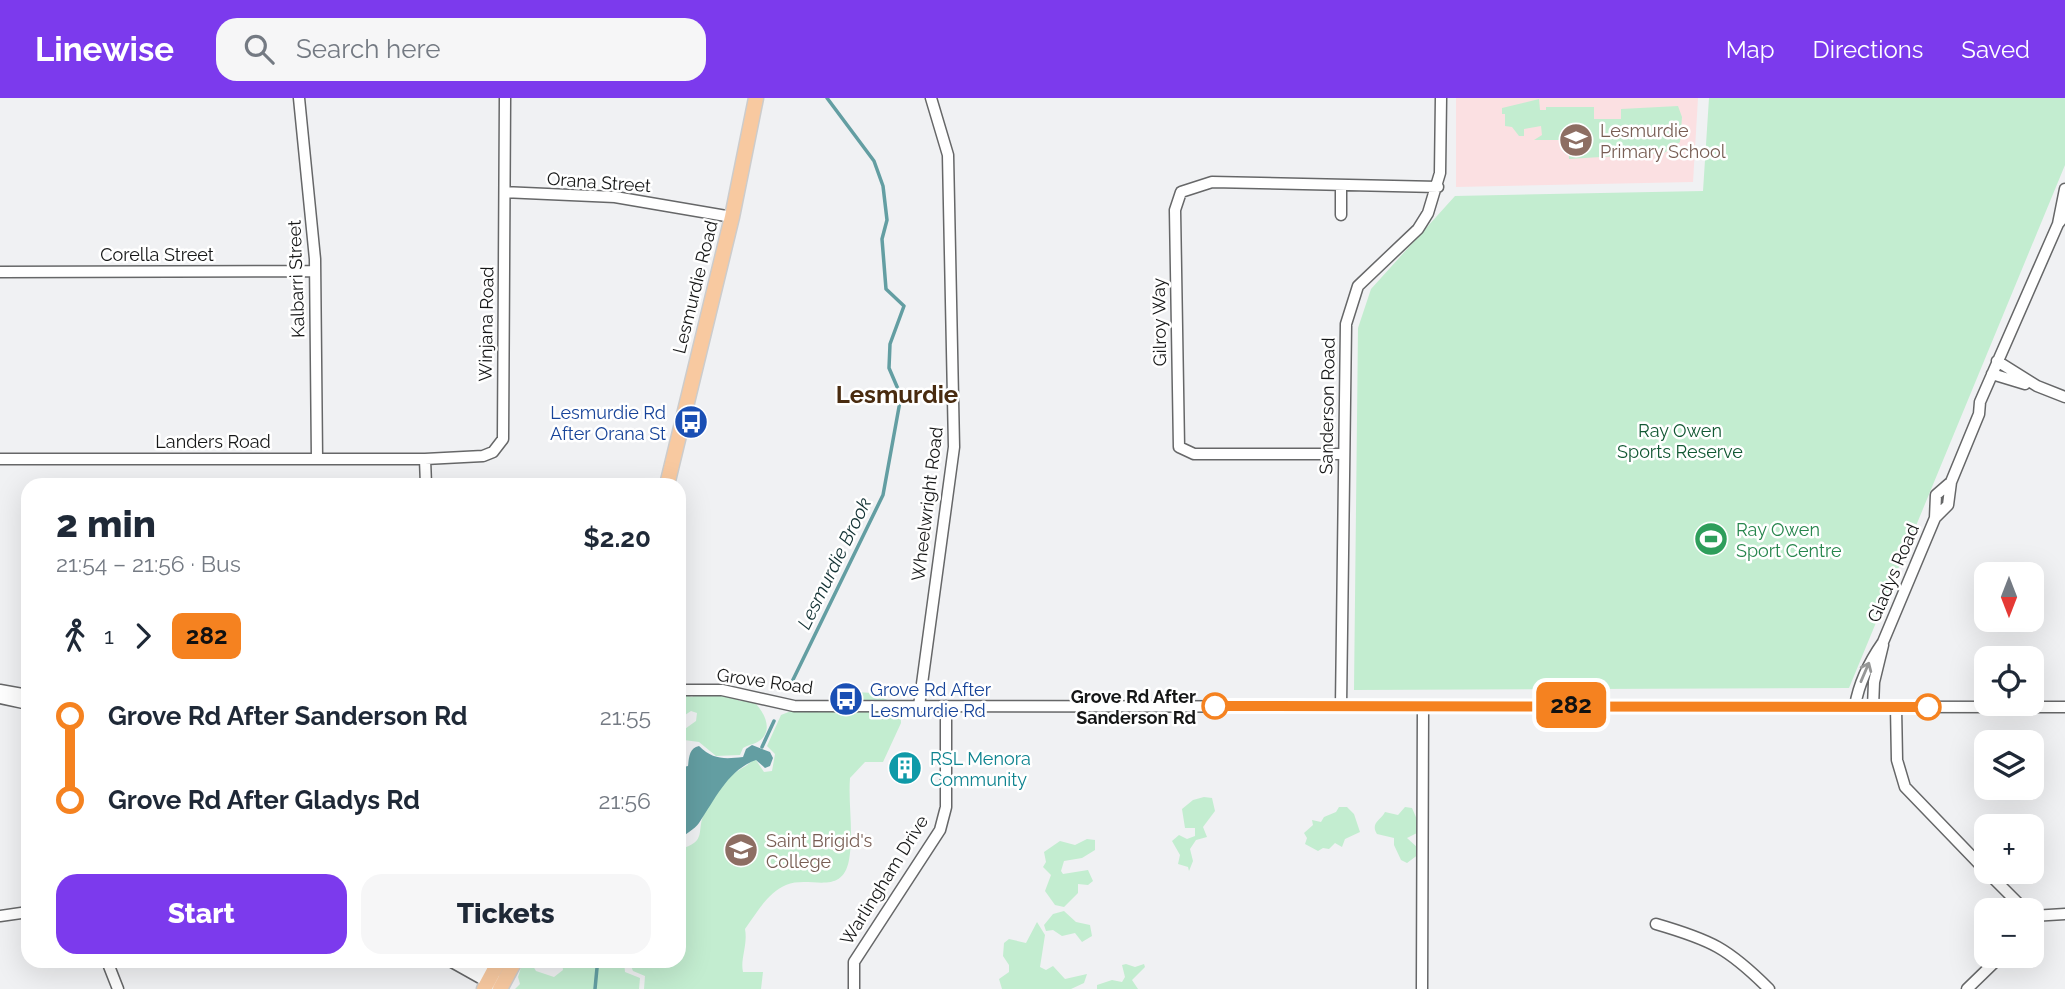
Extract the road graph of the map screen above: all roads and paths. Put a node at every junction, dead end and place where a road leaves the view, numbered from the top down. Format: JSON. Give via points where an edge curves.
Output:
{"nodes":[{"id":1,"x":299,"y":98,"type":"edge"},
{"id":2,"x":505,"y":98,"type":"edge"},
{"id":3,"x":756,"y":98,"type":"edge"},
{"id":4,"x":931,"y":98,"type":"edge"},
{"id":5,"x":1441,"y":98,"type":"edge"},
{"id":6,"x":1341,"y":185,"type":"junction"},
{"id":7,"x":1438,"y":187,"type":"junction"},
{"id":8,"x":2065,"y":188,"type":"edge"},
{"id":9,"x":505,"y":192,"type":"junction"},
{"id":10,"x":1341,"y":215,"type":"dead end"},
{"id":11,"x":732,"y":217,"type":"junction"},
{"id":12,"x":2062,"y":220,"type":"edge"},
{"id":13,"x":315,"y":271,"type":"junction"},
{"id":14,"x":0,"y":272,"type":"edge"},
{"id":15,"x":2000,"y":363,"type":"junction"},
{"id":16,"x":1995,"y":375,"type":"junction"},
{"id":17,"x":2037,"y":386,"type":"junction"},
{"id":18,"x":2065,"y":397,"type":"edge"},
{"id":19,"x":1344,"y":454,"type":"junction"},
{"id":20,"x":0,"y":459,"type":"edge"},
{"id":21,"x":317,"y":459,"type":"junction"},
{"id":22,"x":425,"y":459,"type":"junction"},
{"id":23,"x":426,"y":478,"type":"edge"},
{"id":24,"x":669,"y":478,"type":"edge"},
{"id":25,"x":1883,"y":642,"type":"junction"},
{"id":26,"x":0,"y":690,"type":"edge"},
{"id":27,"x":686,"y":690,"type":"edge"},
{"id":28,"x":21,"y":694,"type":"edge"},
{"id":29,"x":0,"y":698,"type":"edge"},
{"id":30,"x":21,"y":702,"type":"edge"},
{"id":31,"x":919,"y":706,"type":"junction"},
{"id":32,"x":946,"y":706,"type":"junction"},
{"id":33,"x":1341,"y":706,"type":"junction"},
{"id":34,"x":1423,"y":706,"type":"junction"},
{"id":35,"x":1854,"y":706,"type":"junction"},
{"id":36,"x":2065,"y":706,"type":"edge"},
{"id":37,"x":1873,"y":707,"type":"junction"},
{"id":38,"x":1896,"y":707,"type":"junction"},
{"id":39,"x":1974,"y":858,"type":"edge"},
{"id":40,"x":2000,"y":884,"type":"edge"},
{"id":41,"x":2013,"y":898,"type":"edge"},
{"id":42,"x":21,"y":913,"type":"edge"},
{"id":43,"x":2065,"y":914,"type":"edge"},
{"id":44,"x":2044,"y":915,"type":"edge"},
{"id":45,"x":0,"y":916,"type":"edge"},
{"id":46,"x":1656,"y":924,"type":"dead end"},
{"id":47,"x":110,"y":968,"type":"edge"},
{"id":48,"x":466,"y":968,"type":"edge"},
{"id":49,"x":474,"y":968,"type":"edge"},
{"id":50,"x":507,"y":968,"type":"edge"},
{"id":51,"x":1989,"y":968,"type":"edge"},
{"id":52,"x":493,"y":980,"type":"edge"},
{"id":53,"x":118,"y":989,"type":"edge"},
{"id":54,"x":854,"y":989,"type":"edge"},
{"id":55,"x":1422,"y":989,"type":"edge"},
{"id":56,"x":1769,"y":989,"type":"edge"},
{"id":57,"x":1967,"y":989,"type":"edge"}],
"edges":[{"from":1,"to":13,"type":"street","name":"Kalbarri Street"},
{"from":2,"to":9,"type":"street","name":"Winjana Road"},
{"from":3,"to":11,"type":"main road","name":"Lesmurdie Road"},
{"from":4,"to":31,"type":"street","name":"Wheelwright Road","via":[[948,155],[954,447]]},
{"from":5,"to":7,"type":"street","name":"Sanderson Road"},
{"from":6,"to":7,"type":"street","name":"Gilroy Way"},
{"from":6,"to":10,"type":"street"},
{"from":6,"to":19,"type":"street","name":"Gilroy Way","via":[[1212,182],[1181,192],[1175,210],[1175,251],[1178,447],[1194,454]]},
{"from":7,"to":19,"type":"street","name":"Sanderson Road","via":[[1418,229],[1358,286],[1346,324]]},
{"from":8,"to":12,"type":"street","name":"Gladys Road"},
{"from":9,"to":11,"type":"street","name":"Orana Street","via":[[615,197]]},
{"from":9,"to":22,"type":"street","name":"Winjana Road","via":[[503,439],[483,456]]},
{"from":11,"to":24,"type":"main road","name":"Lesmurdie Road"},
{"from":12,"to":15,"type":"street","name":"Gladys Road"},
{"from":13,"to":14,"type":"street","name":"Corella Street"},
{"from":13,"to":21,"type":"street","name":"Kalbarri Street"},
{"from":15,"to":16,"type":"street","name":"Gladys Road"},
{"from":15,"to":17,"type":"street"},
{"from":16,"to":17,"type":"street"},
{"from":16,"to":25,"type":"street","name":"Gladys Road","via":[[1951,482],[1936,495],[1935,518]]},
{"from":17,"to":18,"type":"street"},
{"from":19,"to":33,"type":"street","name":"Sanderson Road"},
{"from":20,"to":21,"type":"street","name":"Landers Road"},
{"from":21,"to":22,"type":"street","name":"Landers Road"},
{"from":22,"to":23,"type":"street"},
{"from":35,"to":25,"type":"street","name":"Gladys Road","one_way":true,"via":[[1870,660]]},
{"from":25,"to":37,"type":"street","name":"Gladys Road"},
{"from":26,"to":28,"type":"street"},
{"from":27,"to":31,"type":"street","name":"Grove Road","via":[[722,690],[794,706]]},
{"from":29,"to":30,"type":"street"},
{"from":31,"to":32,"type":"street","name":"Grove Road"},
{"from":32,"to":33,"type":"street","name":"Grove Road"},
{"from":32,"to":54,"type":"street","name":"Warlingham Drive","via":[[946,807],[940,830],[854,962]]},
{"from":33,"to":34,"type":"street","name":"Grove Road"},
{"from":34,"to":35,"type":"street","name":"Grove Road"},
{"from":34,"to":55,"type":"street"},
{"from":35,"to":37,"type":"street","name":"Grove Road"},
{"from":36,"to":38,"type":"street","name":"Grove Road"},
{"from":37,"to":38,"type":"street","name":"Grove Road"},
{"from":38,"to":39,"type":"street","via":[[1897,760],[1905,787]]},
{"from":40,"to":41,"type":"street"},
{"from":42,"to":45,"type":"street"},
{"from":43,"to":44,"type":"street"},
{"from":46,"to":56,"type":"street","via":[[1715,943]]},
{"from":47,"to":53,"type":"street"},
{"from":48,"to":52,"type":"street"},
{"from":49,"to":52,"type":"street"},
{"from":50,"to":52,"type":"main road"},
{"from":51,"to":57,"type":"street"}]}
